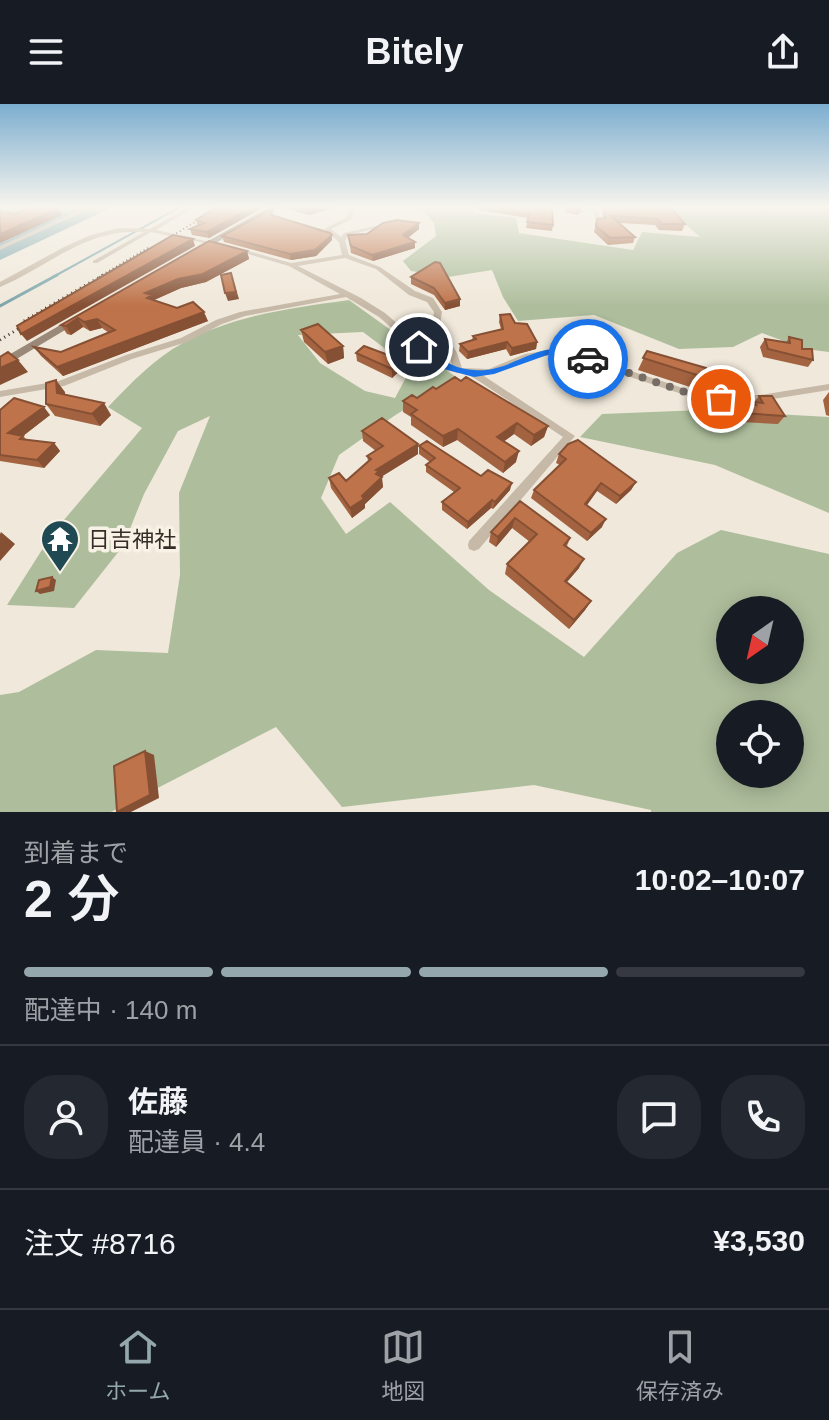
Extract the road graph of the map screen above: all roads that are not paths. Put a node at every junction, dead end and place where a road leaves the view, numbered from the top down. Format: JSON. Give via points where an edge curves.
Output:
{"nodes":[{"id":1,"x":85,"y":240,"type":"edge"},
{"id":2,"x":131,"y":240,"type":"edge"},
{"id":3,"x":192,"y":240,"type":"edge"},
{"id":4,"x":214,"y":240,"type":"edge"},
{"id":5,"x":342,"y":241,"type":"edge"},
{"id":6,"x":209,"y":243,"type":"junction"},
{"id":7,"x":346,"y":256,"type":"junction"},
{"id":8,"x":181,"y":259,"type":"edge"},
{"id":9,"x":95,"y":262,"type":"dead end"},
{"id":10,"x":291,"y":265,"type":"junction"},
{"id":11,"x":0,"y":285,"type":"edge"},
{"id":12,"x":345,"y":295,"type":"junction"},
{"id":13,"x":87,"y":312,"type":"edge"},
{"id":14,"x":0,"y":365,"type":"edge"},
{"id":15,"x":458,"y":370,"type":"junction"},
{"id":16,"x":474,"y":374,"type":"junction"},
{"id":17,"x":829,"y":387,"type":"edge"},
{"id":18,"x":0,"y":394,"type":"edge"},
{"id":19,"x":474,"y":545,"type":"dead end"}],
"edges":[{"from":1,"to":11,"type":"street"},
{"from":2,"to":9,"type":"street"},
{"from":3,"to":6,"type":"street"},
{"from":4,"to":6,"type":"main road"},
{"from":5,"to":7,"type":"street"},
{"from":6,"to":8,"type":"main road"},
{"from":6,"to":10,"type":"street"},
{"from":7,"to":10,"type":"street"},
{"from":7,"to":15,"type":"street","via":[[378,268],[430,300]]},
{"from":10,"to":12,"type":"street"},
{"from":12,"to":15,"type":"street","via":[[382,315],[440,365]]},
{"from":12,"to":18,"type":"street","via":[[243,314],[61,384]]},
{"from":13,"to":14,"type":"main road"},
{"from":15,"to":16,"type":"street"},
{"from":16,"to":17,"type":"street","via":[[561,351],[721,399]]},
{"from":16,"to":19,"type":"street","via":[[570,436]]}]}
